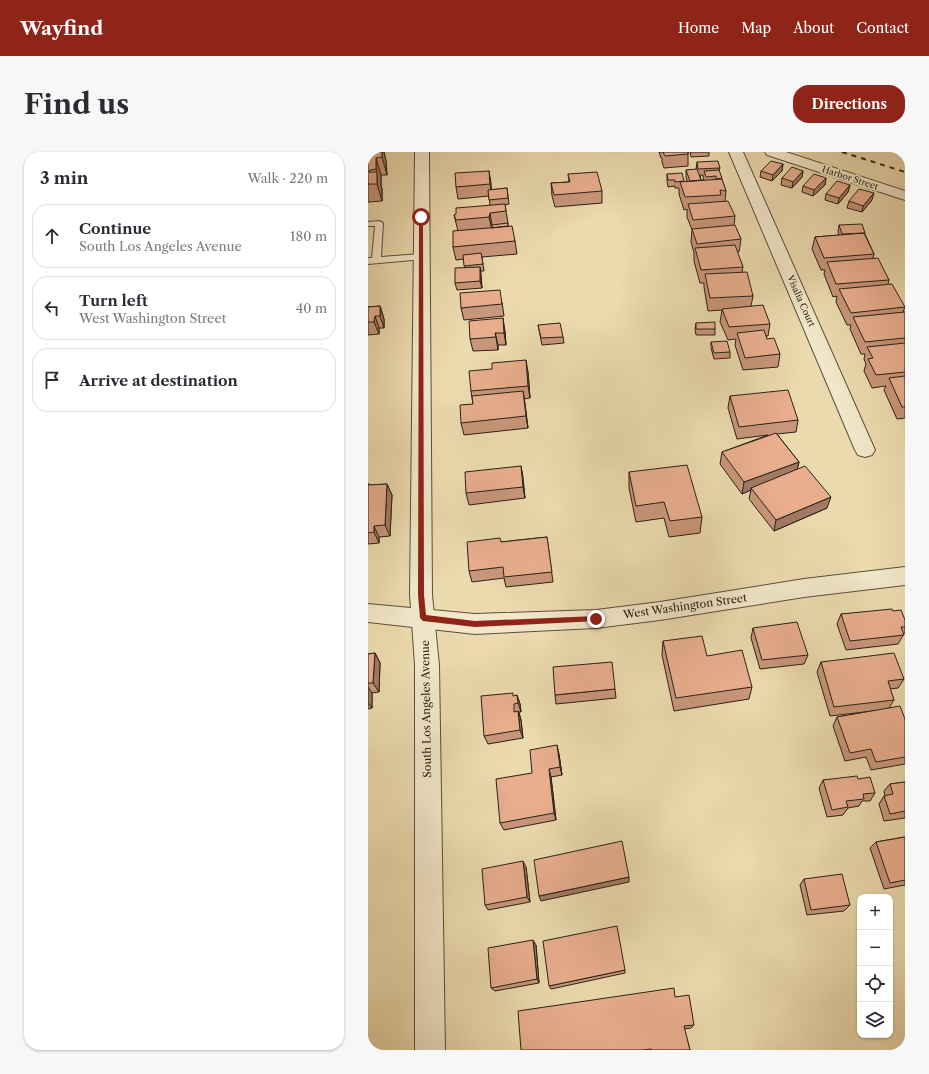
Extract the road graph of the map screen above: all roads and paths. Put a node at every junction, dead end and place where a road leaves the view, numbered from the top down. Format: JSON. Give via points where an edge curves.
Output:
{"nodes":[{"id":1,"x":422,"y":152,"type":"edge"},
{"id":2,"x":736,"y":152,"type":"edge"},
{"id":3,"x":772,"y":152,"type":"edge"},
{"id":4,"x":905,"y":196,"type":"edge"},
{"id":5,"x":368,"y":224,"type":"edge"},
{"id":6,"x":421,"y":257,"type":"junction"},
{"id":7,"x":372,"y":261,"type":"edge"},
{"id":8,"x":866,"y":450,"type":"dead end"},
{"id":9,"x":905,"y":576,"type":"edge"},
{"id":10,"x":368,"y":613,"type":"edge"},
{"id":11,"x":423,"y":618,"type":"junction"},
{"id":12,"x":430,"y":1050,"type":"edge"}],
"edges":[{"from":1,"to":6,"type":"street","name":"South Los Angeles Avenue"},
{"from":2,"to":8,"type":"street","name":"Visalia Court"},
{"from":3,"to":4,"type":"street","name":"Harbor Street"},
{"from":5,"to":7,"type":"lane","via":[[379,223]]},
{"from":6,"to":7,"type":"lane"},
{"from":6,"to":11,"type":"street","name":"South Los Angeles Avenue"},
{"from":9,"to":11,"type":"street","name":"West Washington Street","via":[[804,588],[596,619],[475,624]]},
{"from":10,"to":11,"type":"street","name":"West Washington Street"},
{"from":11,"to":12,"type":"street","name":"South Los Angeles Avenue","via":[[427,665]]}]}
